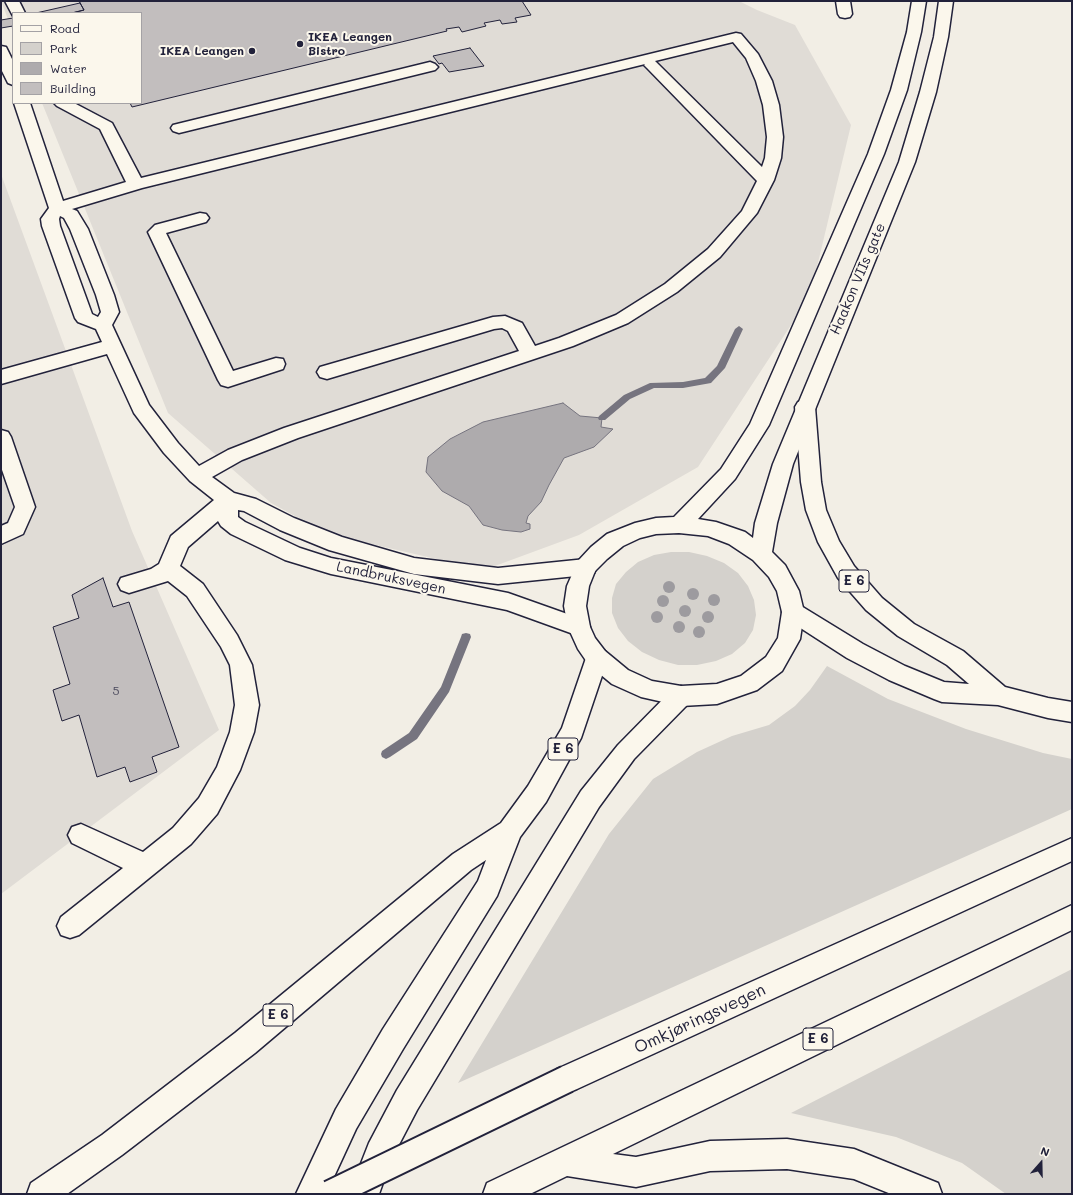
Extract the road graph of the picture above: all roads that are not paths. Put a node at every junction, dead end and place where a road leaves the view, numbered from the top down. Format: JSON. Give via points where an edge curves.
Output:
{"nodes":[{"id":1,"x":12,"y":1,"type":"edge"},
{"id":2,"x":919,"y":1,"type":"edge"},
{"id":3,"x":946,"y":1,"type":"edge"},
{"id":4,"x":18,"y":12,"type":"edge"},
{"id":5,"x":1,"y":50,"type":"edge"},
{"id":6,"x":652,"y":65,"type":"dead end"},
{"id":7,"x":430,"y":67,"type":"dead end"},
{"id":8,"x":12,"y":78,"type":"edge"},
{"id":9,"x":22,"y":104,"type":"edge"},
{"id":10,"x":64,"y":104,"type":"edge"},
{"id":11,"x":179,"y":128,"type":"dead end"},
{"id":12,"x":766,"y":180,"type":"junction"},
{"id":13,"x":136,"y":184,"type":"junction"},
{"id":14,"x":57,"y":208,"type":"junction"},
{"id":15,"x":200,"y":218,"type":"dead end"},
{"id":16,"x":103,"y":325,"type":"junction"},
{"id":17,"x":111,"y":346,"type":"junction"},
{"id":18,"x":530,"y":353,"type":"junction"},
{"id":19,"x":276,"y":364,"type":"dead end"},
{"id":20,"x":327,"y":372,"type":"dead end"},
{"id":21,"x":1,"y":377,"type":"edge"},
{"id":22,"x":805,"y":407,"type":"junction"},
{"id":23,"x":1,"y":437,"type":"edge"},
{"id":24,"x":197,"y":476,"type":"junction"},
{"id":25,"x":228,"y":500,"type":"junction"},
{"id":26,"x":679,"y":524,"type":"junction"},
{"id":27,"x":1,"y":536,"type":"edge"},
{"id":28,"x":761,"y":554,"type":"junction"},
{"id":29,"x":586,"y":567,"type":"junction"},
{"id":30,"x":168,"y":569,"type":"junction"},
{"id":31,"x":129,"y":584,"type":"dead end"},
{"id":32,"x":793,"y":612,"type":"junction"},
{"id":33,"x":579,"y":627,"type":"junction"},
{"id":34,"x":597,"y":658,"type":"junction"},
{"id":35,"x":998,"y":695,"type":"junction"},
{"id":36,"x":681,"y":696,"type":"junction"},
{"id":37,"x":1072,"y":712,"type":"edge"},
{"id":38,"x":510,"y":831,"type":"junction"},
{"id":39,"x":81,"y":835,"type":"dead end"},
{"id":40,"x":1072,"y":849,"type":"edge"},
{"id":41,"x":146,"y":866,"type":"junction"},
{"id":42,"x":1072,"y":917,"type":"edge"},
{"id":43,"x":70,"y":926,"type":"dead end"},
{"id":44,"x":564,"y":1161,"type":"junction"},
{"id":45,"x":42,"y":1194,"type":"edge"},
{"id":46,"x":311,"y":1194,"type":"edge"},
{"id":47,"x":330,"y":1194,"type":"edge"},
{"id":48,"x":364,"y":1194,"type":"edge"},
{"id":49,"x":498,"y":1194,"type":"edge"},
{"id":50,"x":927,"y":1194,"type":"edge"}],
"edges":[{"from":1,"to":4,"type":"main road"},
{"from":2,"to":26,"type":"main road","via":[[899,90],[876,154],[759,425],[728,474]]},
{"from":3,"to":22,"type":"main road","name":"Haakon VIIs gate","via":[[928,92],[907,162]]},
{"from":5,"to":8,"type":"main road"},
{"from":6,"to":12,"type":"main road"},
{"from":7,"to":11,"type":"main road"},
{"from":9,"to":14,"type":"main road"},
{"from":10,"to":13,"type":"main road","via":[[106,126]]},
{"from":12,"to":13,"type":"main road","via":[[773,158],[775,137],[770,105],[754,57],[736,37]]},
{"from":12,"to":18,"type":"main road","via":[[749,213],[714,254],[671,288],[622,319],[566,342]]},
{"from":13,"to":14,"type":"main road"},
{"from":14,"to":16,"type":"main road","via":[[71,215],[74,220],[105,295],[110,312]]},
{"from":14,"to":16,"type":"main road","via":[[50,219],[50,226],[84,318]]},
{"from":15,"to":19,"type":"main road","via":[[161,228],[157,232],[228,380]]},
{"from":16,"to":17,"type":"main road","name":"Landbruksvegen"},
{"from":17,"to":21,"type":"main road"},
{"from":17,"to":24,"type":"main road","name":"Landbruksvegen","via":[[141,408],[171,448]]},
{"from":18,"to":20,"type":"main road","via":[[515,327],[505,322],[493,323]]},
{"from":18,"to":24,"type":"main road","via":[[291,433],[236,455]]},
{"from":22,"to":28,"type":"main road","name":"Haakon VIIs gate","via":[[775,488]]},
{"from":22,"to":35,"type":"main road","number":"E 6","via":[[816,510],[829,542],[846,572],[874,604],[906,630],[955,658]]},
{"from":23,"to":27,"type":"main road","via":[[25,506],[16,528]]},
{"from":24,"to":25,"type":"main road","name":"Landbruksvegen"},
{"from":25,"to":29,"type":"main road","name":"Landbruksvegen","via":[[249,504],[287,524],[337,544],[414,566],[498,576]]},
{"from":25,"to":30,"type":"main road","via":[[179,542]]},
{"from":25,"to":33,"type":"main road","name":"Landbruksvegen","via":[[228,520],[238,528],[293,554],[346,569],[508,602]]},
{"from":26,"to":28,"type":"main road","via":[[709,528],[737,538]]},
{"from":26,"to":29,"type":"main road","via":[[656,526],[615,540],[598,553]]},
{"from":28,"to":32,"type":"main road","via":[[777,572],[788,591]]},
{"from":29,"to":33,"type":"main road","via":[[578,586],[575,606]]},
{"from":30,"to":31,"type":"main road","via":[[158,576]]},
{"from":30,"to":41,"type":"main road","via":[[195,590],[229,641],[241,665],[246,705],[242,732],[228,770],[208,806],[182,836]]},
{"from":32,"to":35,"type":"main road","number":"E 6","via":[[855,651],[942,692]]},
{"from":32,"to":36,"type":"main road","via":[[789,639],[774,664],[749,683],[717,694]]},
{"from":33,"to":34,"type":"main road"},
{"from":34,"to":36,"type":"main road","via":[[620,677],[649,690]]},
{"from":34,"to":38,"type":"main road","number":"E 6","via":[[573,731],[537,794]]},
{"from":35,"to":37,"type":"main road","number":"E 6"},
{"from":36,"to":48,"type":"main road","via":[[626,752],[590,799],[407,1100],[379,1153]]},
{"from":38,"to":45,"type":"main road","number":"E 6","via":[[462,862],[245,1043],[112,1145]]},
{"from":38,"to":46,"type":"main road","number":"E 6","via":[[488,888],[346,1119]]},
{"from":39,"to":41,"type":"main road"},
{"from":40,"to":47,"type":"main road","name":"Omkjøringsvegen","bridge":true,"via":[[567,1079]]},
{"from":41,"to":43,"type":"main road"},
{"from":42,"to":44,"type":"main road","number":"E 6"},
{"from":44,"to":49,"type":"main road","number":"E 6"},
{"from":44,"to":50,"type":"main road","via":[[636,1172],[710,1156],[788,1154],[854,1164]]}]}
